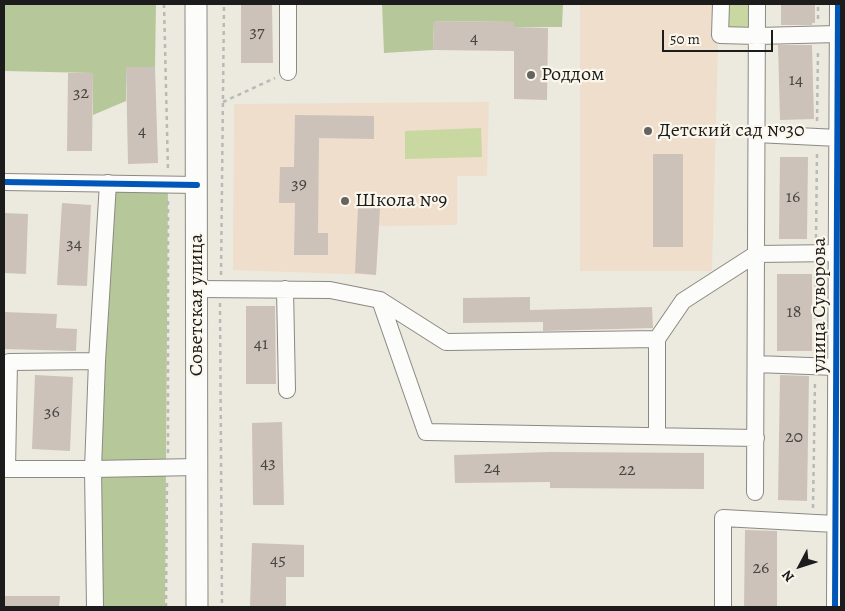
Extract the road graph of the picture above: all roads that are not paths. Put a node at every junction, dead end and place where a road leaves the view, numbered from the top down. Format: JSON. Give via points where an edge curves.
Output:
{"nodes":[{"id":1,"x":196,"y":4,"type":"edge"},
{"id":2,"x":288,"y":4,"type":"edge"},
{"id":3,"x":721,"y":4,"type":"edge"},
{"id":4,"x":757,"y":4,"type":"edge"},
{"id":5,"x":838,"y":4,"type":"edge"},
{"id":6,"x":838,"y":34,"type":"junction"},
{"id":7,"x":757,"y":36,"type":"junction"},
{"id":8,"x":288,"y":72,"type":"road end"},
{"id":9,"x":840,"y":109,"type":"edge"},
{"id":10,"x":756,"y":134,"type":"junction"},
{"id":11,"x":838,"y":138,"type":"junction"},
{"id":12,"x":4,"y":182,"type":"edge"},
{"id":13,"x":108,"y":183,"type":"junction"},
{"id":14,"x":197,"y":185,"type":"junction"},
{"id":15,"x":837,"y":253,"type":"junction"},
{"id":16,"x":756,"y":254,"type":"junction"},
{"id":17,"x":839,"y":270,"type":"edge"},
{"id":18,"x":197,"y":289,"type":"junction"},
{"id":19,"x":285,"y":289,"type":"junction"},
{"id":20,"x":380,"y":300,"type":"junction"},
{"id":21,"x":657,"y":339,"type":"junction"},
{"id":22,"x":97,"y":361,"type":"junction"},
{"id":23,"x":756,"y":364,"type":"junction"},
{"id":24,"x":836,"y":367,"type":"junction"},
{"id":25,"x":287,"y":390,"type":"dead end"},
{"id":26,"x":657,"y":436,"type":"junction"},
{"id":27,"x":756,"y":438,"type":"junction"},
{"id":28,"x":197,"y":467,"type":"junction"},
{"id":29,"x":6,"y":469,"type":"edge"},
{"id":30,"x":93,"y":469,"type":"junction"},
{"id":31,"x":755,"y":492,"type":"dead end"},
{"id":32,"x":837,"y":532,"type":"edge"},
{"id":33,"x":95,"y":607,"type":"edge"},
{"id":34,"x":197,"y":607,"type":"edge"},
{"id":35,"x":723,"y":607,"type":"edge"},
{"id":36,"x":835,"y":607,"type":"edge"}],
"edges":[{"from":1,"to":14,"type":"main road","name":"Советская улица"},
{"from":2,"to":8,"type":"street"},
{"from":3,"to":7,"type":"street","via":[[720,35]]},
{"from":4,"to":7,"type":"street"},
{"from":5,"to":6,"type":"street","name":"улица Суворова"},
{"from":6,"to":7,"type":"street"},
{"from":6,"to":9,"type":"street","name":"улица Суворова"},
{"from":7,"to":10,"type":"street"},
{"from":9,"to":11,"type":"street","name":"улица Суворова"},
{"from":10,"to":11,"type":"street"},
{"from":10,"to":16,"type":"street"},
{"from":11,"to":15,"type":"street","name":"улица Суворова"},
{"from":12,"to":13,"type":"street"},
{"from":13,"to":14,"type":"street"},
{"from":13,"to":22,"type":"street"},
{"from":14,"to":18,"type":"main road","name":"Советская улица"},
{"from":15,"to":16,"type":"street"},
{"from":15,"to":17,"type":"street","name":"улица Суворова"},
{"from":16,"to":21,"type":"street","via":[[684,301]]},
{"from":16,"to":23,"type":"street"},
{"from":17,"to":24,"type":"street","name":"улица Суворова"},
{"from":18,"to":19,"type":"street"},
{"from":18,"to":28,"type":"main road","name":"Советская улица"},
{"from":19,"to":20,"type":"street","via":[[330,290]]},
{"from":19,"to":25,"type":"street"},
{"from":20,"to":21,"type":"street","via":[[446,342]]},
{"from":20,"to":26,"type":"street","via":[[426,432]]},
{"from":21,"to":26,"type":"street"},
{"from":22,"to":29,"type":"street","via":[[9,362]]},
{"from":22,"to":30,"type":"street"},
{"from":23,"to":24,"type":"street"},
{"from":23,"to":27,"type":"street"},
{"from":24,"to":32,"type":"street","name":"улица Суворова"},
{"from":26,"to":27,"type":"street"},
{"from":27,"to":31,"type":"street"},
{"from":28,"to":30,"type":"street"},
{"from":28,"to":34,"type":"main road","name":"Советская улица"},
{"from":29,"to":30,"type":"street"},
{"from":30,"to":33,"type":"street"},
{"from":32,"to":35,"type":"street","via":[[723,518]]},
{"from":32,"to":36,"type":"street","name":"улица Суворова"}]}
